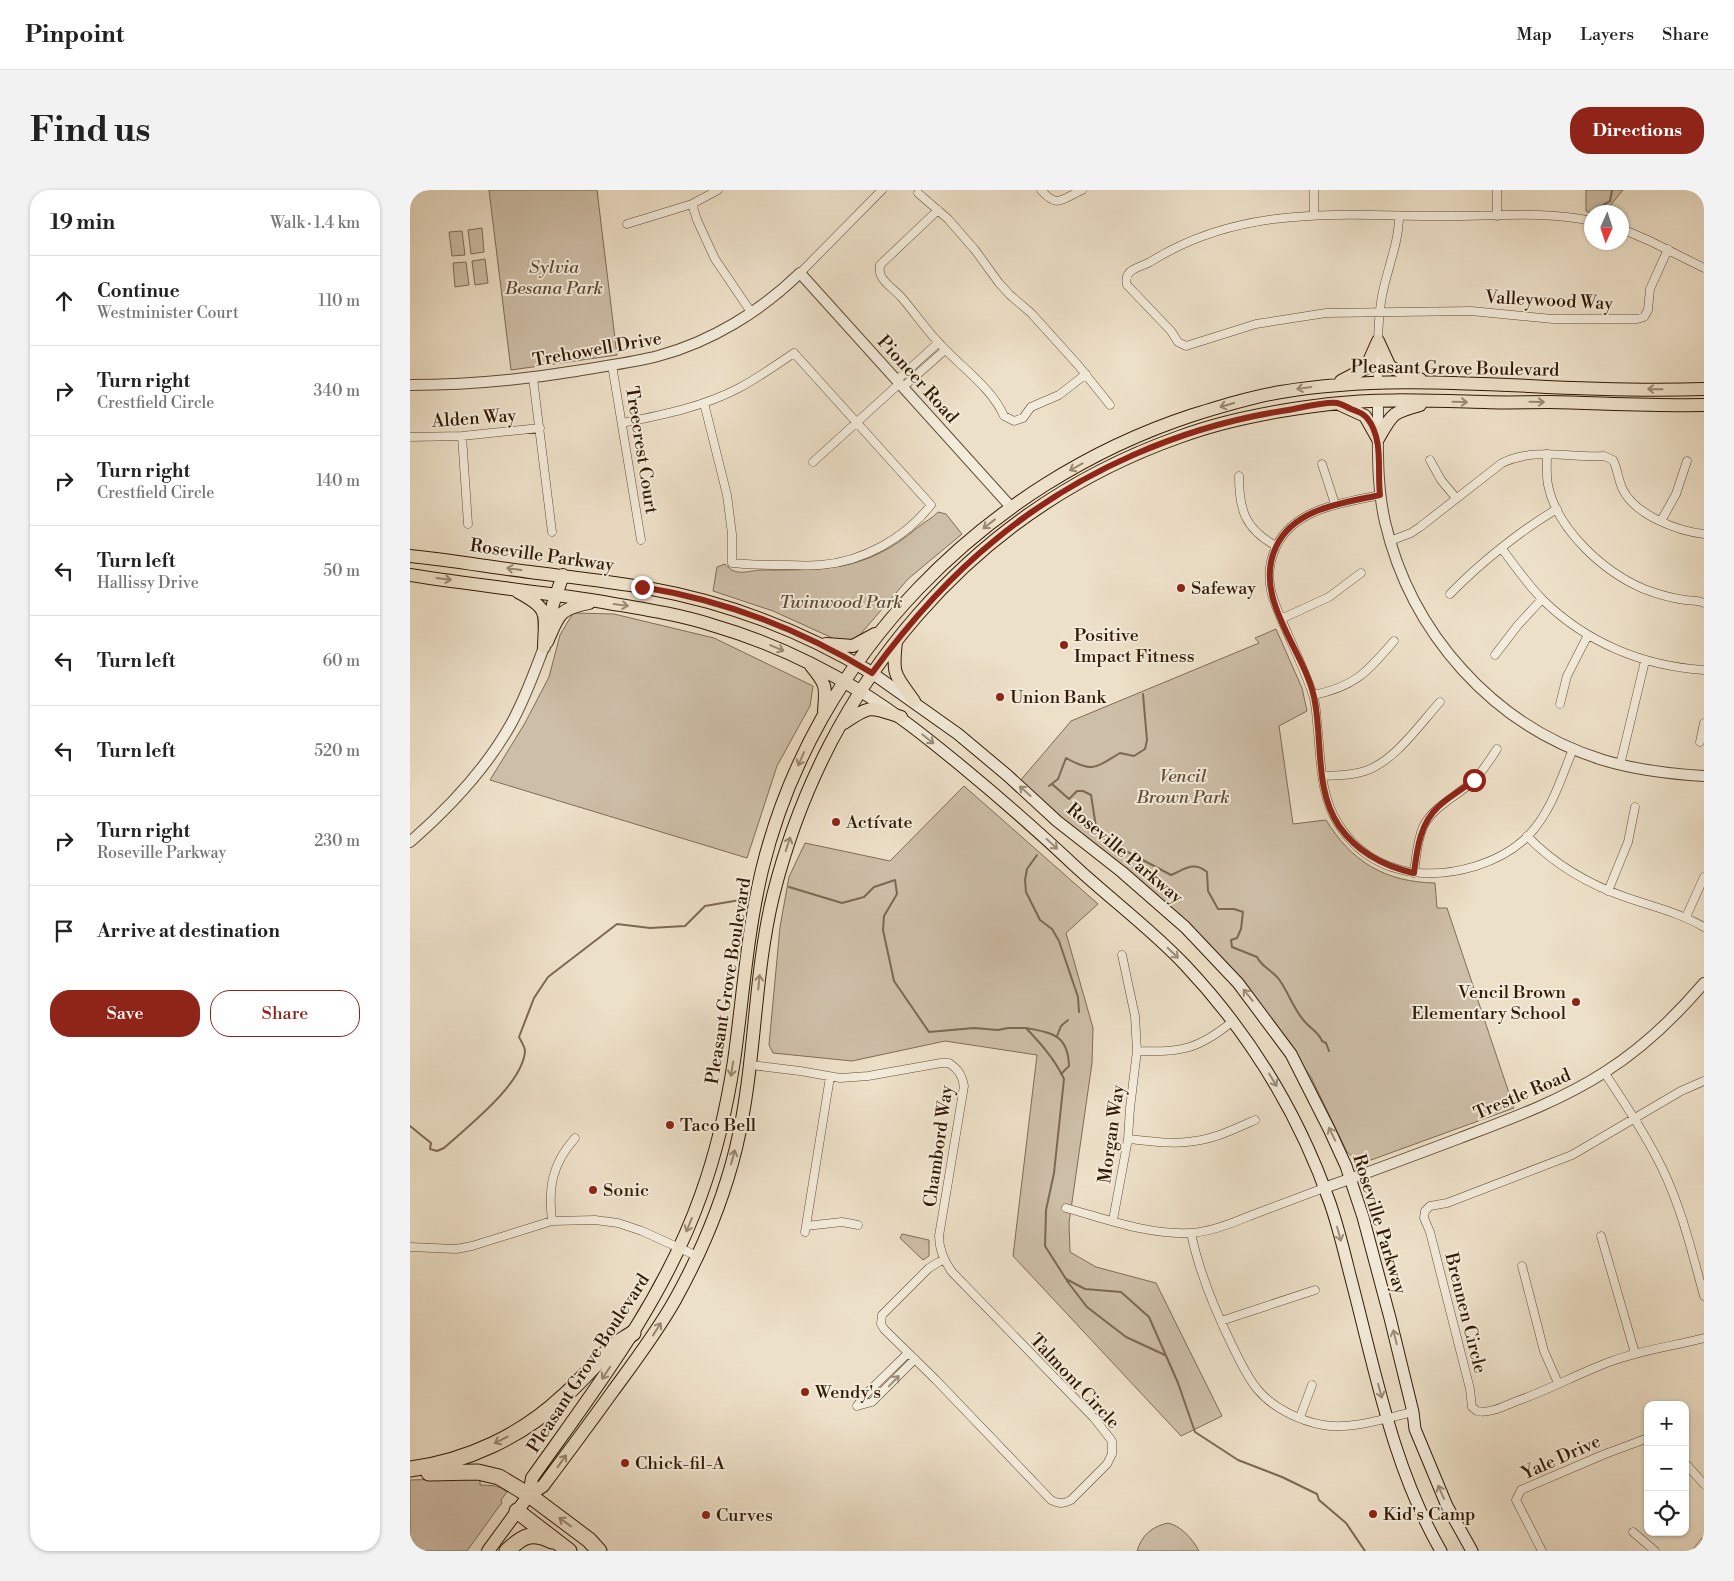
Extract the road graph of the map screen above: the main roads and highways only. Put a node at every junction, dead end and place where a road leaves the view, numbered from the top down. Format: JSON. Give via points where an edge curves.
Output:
{"nodes":[{"id":1,"x":1378,"y":382,"type":"junction"},
{"id":2,"x":1431,"y":383,"type":"junction"},
{"id":3,"x":1334,"y":385,"type":"junction"},
{"id":4,"x":1704,"y":389,"type":"edge"},
{"id":5,"x":1378,"y":401,"type":"junction"},
{"id":6,"x":1431,"y":401,"type":"junction"},
{"id":7,"x":1336,"y":403,"type":"junction"},
{"id":8,"x":1704,"y":405,"type":"edge"},
{"id":9,"x":1058,"y":477,"type":"junction"},
{"id":10,"x":1023,"y":518,"type":"junction"},
{"id":11,"x":410,"y":556,"type":"edge"},
{"id":12,"x":410,"y":575,"type":"edge"},
{"id":13,"x":563,"y":575,"type":"junction"},
{"id":14,"x":510,"y":588,"type":"junction"},
{"id":15,"x":556,"y":594,"type":"junction"},
{"id":16,"x":596,"y":601,"type":"junction"},
{"id":17,"x":879,"y":631,"type":"junction"},
{"id":18,"x":896,"y":641,"type":"junction"},
{"id":19,"x":817,"y":643,"type":"junction"},
{"id":20,"x":544,"y":647,"type":"junction"},
{"id":21,"x":808,"y":662,"type":"junction"},
{"id":22,"x":857,"y":663,"type":"junction"},
{"id":23,"x":872,"y":673,"type":"junction"},
{"id":24,"x":844,"y":681,"type":"junction"},
{"id":25,"x":860,"y":690,"type":"junction"},
{"id":26,"x":914,"y":701,"type":"junction"},
{"id":27,"x":823,"y":715,"type":"junction"},
{"id":28,"x":901,"y":717,"type":"junction"},
{"id":29,"x":840,"y":725,"type":"junction"},
{"id":30,"x":743,"y":985,"type":"junction"},
{"id":31,"x":751,"y":1065,"type":"junction"},
{"id":32,"x":633,"y":1333,"type":"junction"},
{"id":33,"x":410,"y":1469,"type":"edge"},
{"id":34,"x":410,"y":1474,"type":"edge"},
{"id":35,"x":529,"y":1495,"type":"junction"},
{"id":36,"x":517,"y":1511,"type":"junction"},
{"id":37,"x":566,"y":1549,"type":"edge"},
{"id":38,"x":488,"y":1551,"type":"edge"},
{"id":39,"x":507,"y":1551,"type":"edge"},
{"id":40,"x":599,"y":1551,"type":"edge"},
{"id":41,"x":1440,"y":1551,"type":"edge"},
{"id":42,"x":1472,"y":1551,"type":"edge"}],
"edges":[{"from":1,"to":2,"type":"main road","name":"Pleasant Grove Boulevard"},
{"from":1,"to":3,"type":"main road","name":"Pleasant Grove Boulevard"},
{"from":1,"to":5,"type":"main road"},
{"from":2,"to":3,"type":"main road","via":[[1392,368],[1378,341],[1366,368]]},
{"from":4,"to":2,"type":"main road","name":"Pleasant Grove Boulevard","one_way":true},
{"from":3,"to":9,"type":"main road","name":"Pleasant Grove Boulevard","one_way":true,"via":[[1266,395],[1177,420],[1115,446]]},
{"from":5,"to":6,"type":"main road","name":"Pleasant Grove Boulevard"},
{"from":5,"to":7,"type":"main road","name":"Pleasant Grove Boulevard"},
{"from":6,"to":7,"type":"main road","via":[[1393,415],[1378,439],[1365,416]]},
{"from":6,"to":8,"type":"main road","name":"Pleasant Grove Boulevard","one_way":true},
{"from":7,"to":10,"type":"main road","name":"Pleasant Grove Boulevard","via":[[1246,418],[1183,435],[1094,474]]},
{"from":9,"to":10,"type":"main road","via":[[1023,511]]},
{"from":9,"to":17,"type":"main road","name":"Pleasant Grove Boulevard","one_way":true,"via":[[1011,508],[933,572]]},
{"from":10,"to":18,"type":"main road","name":"Pleasant Grove Boulevard","via":[[969,562]]},
{"from":13,"to":11,"type":"main road","name":"Roseville Parkway","one_way":true},
{"from":12,"to":14,"type":"main road","name":"Roseville Parkway","one_way":true},
{"from":13,"to":15,"type":"main road"},
{"from":13,"to":19,"type":"main road","name":"Roseville Parkway","via":[[707,601],[775,624]]},
{"from":14,"to":15,"type":"main road","name":"Roseville Parkway"},
{"from":14,"to":20,"type":"main road","via":[[541,608],[545,616]]},
{"from":15,"to":16,"type":"main road","name":"Roseville Parkway"},
{"from":15,"to":20,"type":"main road"},
{"from":16,"to":20,"type":"main road","via":[[566,609],[558,617]]},
{"from":16,"to":21,"type":"main road","name":"Roseville Parkway","one_way":true,"via":[[712,624]]},
{"from":17,"to":19,"type":"main road","via":[[853,646]]},
{"from":17,"to":22,"type":"main road","name":"Pleasant Grove Boulevard"},
{"from":18,"to":23,"type":"main road","name":"Pleasant Grove Boulevard"},
{"from":18,"to":26,"type":"main road","via":[[896,675]]},
{"from":19,"to":22,"type":"main road","name":"Roseville Parkway"},
{"from":21,"to":24,"type":"main road","name":"Roseville Parkway"},
{"from":21,"to":27,"type":"main road","via":[[824,685]]},
{"from":22,"to":23,"type":"main road","name":"Roseville Parkway"},
{"from":22,"to":24,"type":"main road","name":"Pleasant Grove Boulevard"},
{"from":23,"to":25,"type":"main road","name":"Pleasant Grove Boulevard"},
{"from":23,"to":26,"type":"main road","name":"Roseville Parkway"},
{"from":24,"to":25,"type":"main road","name":"Roseville Parkway"},
{"from":24,"to":27,"type":"main road","name":"Pleasant Grove Boulevard"},
{"from":25,"to":28,"type":"main road","name":"Roseville Parkway"},
{"from":25,"to":29,"type":"main road","name":"Pleasant Grove Boulevard"},
{"from":42,"to":26,"type":"main road","name":"Roseville Parkway","one_way":true,"via":[[1447,1506],[1415,1429],[1363,1217],[1342,1155],[1291,1054],[1254,1003],[1185,927],[1057,821],[972,745]]},
{"from":27,"to":30,"type":"main road","name":"Pleasant Grove Boulevard","one_way":true,"via":[[780,810],[767,852],[750,932]]},
{"from":28,"to":29,"type":"main road","via":[[873,708],[861,711]]},
{"from":28,"to":41,"type":"main road","name":"Roseville Parkway","one_way":true,"via":[[1039,832],[1153,934],[1184,964],[1256,1052],[1288,1106],[1324,1188],[1396,1448],[1407,1481]]},
{"from":31,"to":29,"type":"main road","name":"Pleasant Grove Boulevard","one_way":true,"via":[[763,952],[779,874],[809,787]]},
{"from":30,"to":31,"type":"main road","via":[[749,998],[743,1053]]},
{"from":30,"to":32,"type":"main road","name":"Pleasant Grove Boulevard","one_way":true,"via":[[732,1072],[717,1144],[700,1198],[657,1293]]},
{"from":35,"to":31,"type":"main road","name":"Pleasant Grove Boulevard","one_way":true,"via":[[543,1486],[649,1342],[674,1301],[719,1204],[742,1118]]},
{"from":32,"to":33,"type":"highway","one_way":true,"via":[[612,1347],[563,1398],[518,1432],[454,1460]]},
{"from":32,"to":35,"type":"main road","name":"Pleasant Grove Boulevard","one_way":true,"via":[[532,1478]]},
{"from":34,"to":35,"type":"highway","via":[[491,1474]]},
{"from":35,"to":36,"type":"main road","name":"Pleasant Grove Boulevard"},
{"from":40,"to":35,"type":"highway","one_way":true},
{"from":36,"to":37,"type":"highway"},
{"from":36,"to":38,"type":"main road","name":"Pleasant Grove Boulevard"},
{"from":37,"to":39,"type":"highway","via":[[539,1536],[530,1536],[520,1538]]}]}
